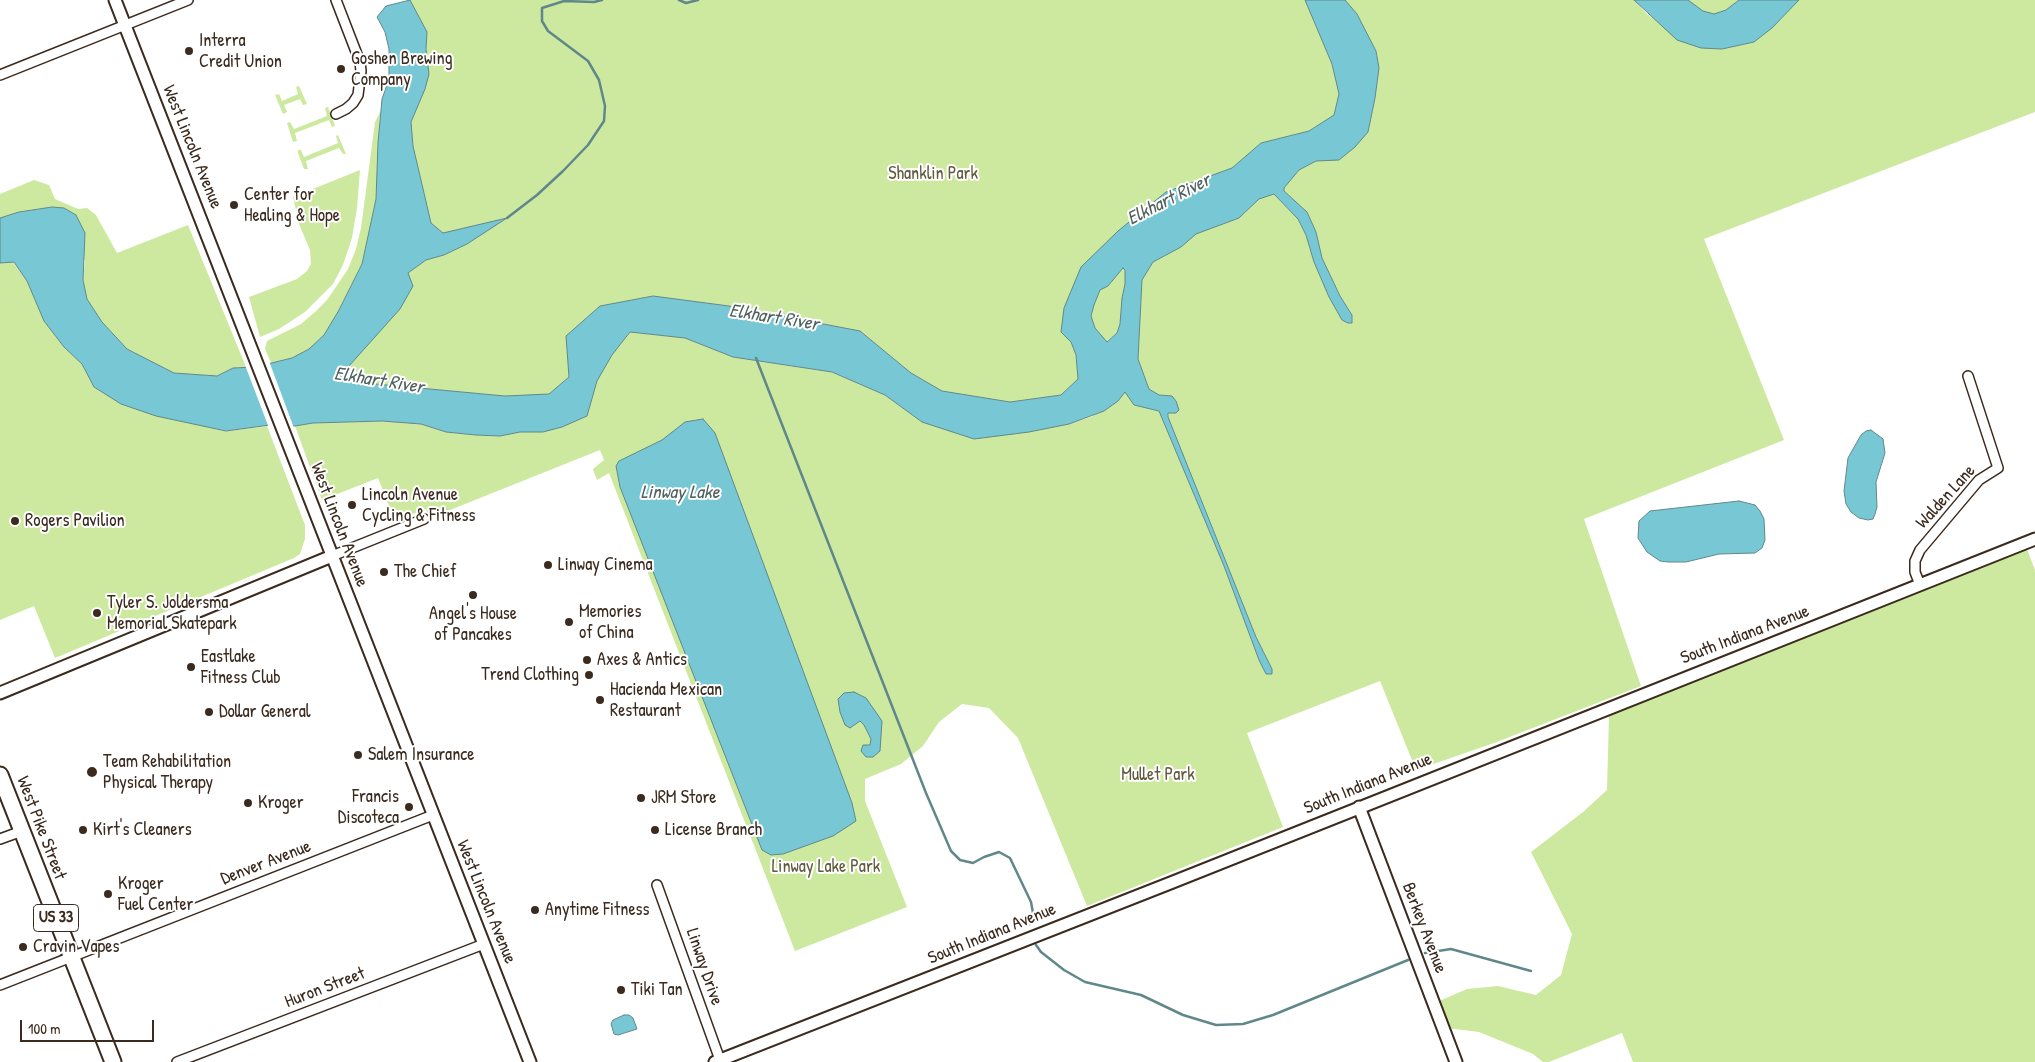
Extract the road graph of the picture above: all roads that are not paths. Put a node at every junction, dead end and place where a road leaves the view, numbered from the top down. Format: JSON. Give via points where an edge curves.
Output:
{"nodes":[{"id":1,"x":115,"y":0,"type":"edge"},
{"id":2,"x":188,"y":0,"type":"edge"},
{"id":3,"x":336,"y":0,"type":"edge"},
{"id":4,"x":125,"y":25,"type":"junction"},
{"id":5,"x":0,"y":75,"type":"edge"},
{"id":6,"x":336,"y":114,"type":"dead end"},
{"id":7,"x":1968,"y":376,"type":"dead end"},
{"id":8,"x":424,"y":519,"type":"dead end"},
{"id":9,"x":2035,"y":539,"type":"edge"},
{"id":10,"x":332,"y":556,"type":"junction"},
{"id":11,"x":1920,"y":585,"type":"junction"},
{"id":12,"x":0,"y":693,"type":"edge"},
{"id":13,"x":0,"y":775,"type":"edge"},
{"id":14,"x":1359,"y":807,"type":"junction"},
{"id":15,"x":433,"y":815,"type":"junction"},
{"id":16,"x":22,"y":831,"type":"junction"},
{"id":17,"x":0,"y":839,"type":"edge"},
{"id":18,"x":657,"y":885,"type":"dead end"},
{"id":19,"x":484,"y":944,"type":"junction"},
{"id":20,"x":72,"y":957,"type":"junction"},
{"id":21,"x":0,"y":985,"type":"edge"},
{"id":22,"x":717,"y":1061,"type":"edge"},
{"id":23,"x":113,"y":1062,"type":"edge"},
{"id":24,"x":177,"y":1062,"type":"edge"},
{"id":25,"x":530,"y":1062,"type":"edge"},
{"id":26,"x":1456,"y":1062,"type":"edge"}],
"edges":[{"from":1,"to":4,"type":"street","name":"West Lincoln Avenue"},
{"from":2,"to":4,"type":"street"},
{"from":3,"to":6,"type":"street","via":[[361,71],[358,95],[353,103]]},
{"from":4,"to":5,"type":"street"},
{"from":4,"to":10,"type":"street","name":"West Lincoln Avenue"},
{"from":7,"to":11,"type":"street","name":"Walden Lane","via":[[1998,468],[1979,480],[1920,550],[1915,572]]},
{"from":8,"to":10,"type":"street"},
{"from":9,"to":11,"type":"street","name":"South Indiana Avenue"},
{"from":10,"to":12,"type":"street"},
{"from":10,"to":15,"type":"street","name":"West Lincoln Avenue"},
{"from":11,"to":14,"type":"street","name":"South Indiana Avenue"},
{"from":13,"to":16,"type":"highway","name":"West Pike Street","number":"US 33"},
{"from":14,"to":22,"type":"street","name":"South Indiana Avenue"},
{"from":14,"to":26,"type":"street","name":"Berkey Avenue"},
{"from":15,"to":19,"type":"street","name":"West Lincoln Avenue"},
{"from":15,"to":20,"type":"street","name":"Denver Avenue"},
{"from":16,"to":17,"type":"street"},
{"from":16,"to":20,"type":"highway","name":"West Pike Street","number":"US 33"},
{"from":18,"to":22,"type":"street","name":"Linway Drive"},
{"from":19,"to":24,"type":"street","name":"Huron Street"},
{"from":19,"to":25,"type":"street","name":"West Lincoln Avenue"},
{"from":20,"to":21,"type":"street","name":"Denver Avenue"},
{"from":20,"to":23,"type":"highway","name":"West Pike Street","number":"US 33"}]}
